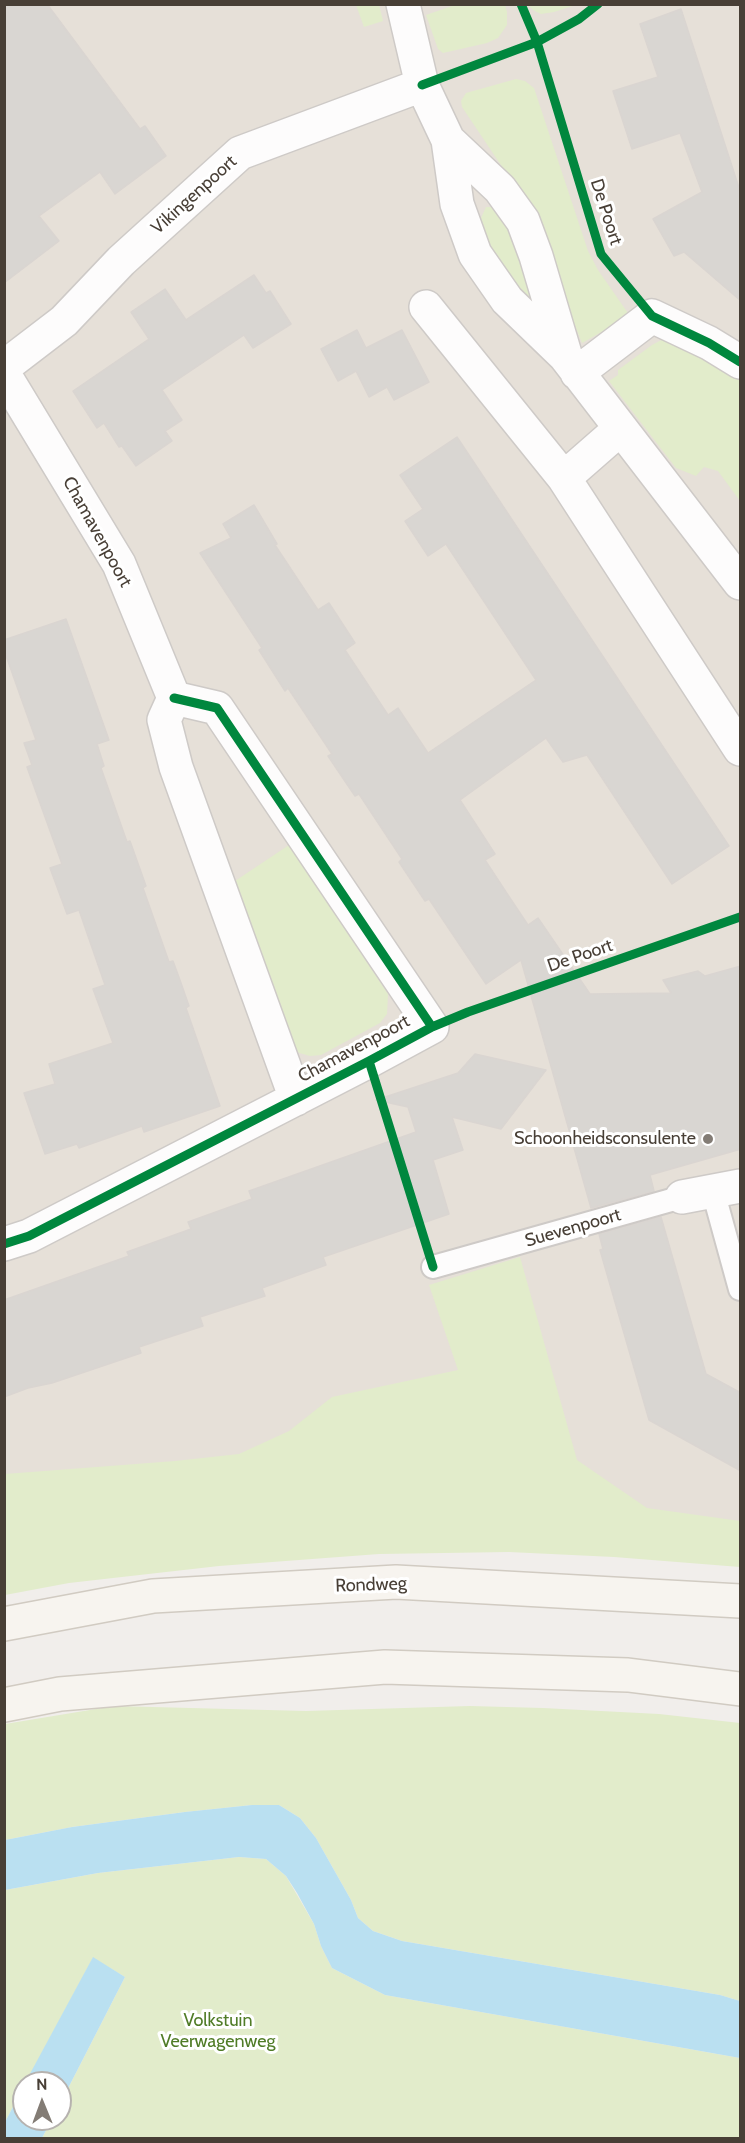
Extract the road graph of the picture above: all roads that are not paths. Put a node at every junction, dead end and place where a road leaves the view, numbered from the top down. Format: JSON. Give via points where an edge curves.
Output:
{"nodes":[{"id":1,"x":403,"y":4,"type":"edge"},
{"id":2,"x":423,"y":85,"type":"junction"},
{"id":3,"x":448,"y":140,"type":"junction"},
{"id":4,"x":426,"y":307,"type":"dead end"},
{"id":5,"x":741,"y":362,"type":"edge"},
{"id":6,"x":571,"y":364,"type":"junction"},
{"id":7,"x":4,"y":367,"type":"edge"},
{"id":8,"x":4,"y":374,"type":"edge"},
{"id":9,"x":620,"y":429,"type":"junction"},
{"id":10,"x":564,"y":478,"type":"junction"},
{"id":11,"x":741,"y":583,"type":"edge"},
{"id":12,"x":174,"y":698,"type":"junction"},
{"id":13,"x":741,"y":749,"type":"edge"},
{"id":14,"x":296,"y":1099,"type":"junction"},
{"id":15,"x":712,"y":1191,"type":"edge"},
{"id":16,"x":4,"y":1244,"type":"edge"},
{"id":17,"x":433,"y":1267,"type":"dead end"},
{"id":18,"x":741,"y":1289,"type":"edge"},
{"id":19,"x":741,"y":1601,"type":"edge"},
{"id":20,"x":4,"y":1624,"type":"edge"},
{"id":21,"x":741,"y":1689,"type":"edge"},
{"id":22,"x":4,"y":1705,"type":"edge"}],
"edges":[{"from":1,"to":2,"type":"street"},
{"from":2,"to":3,"type":"street"},
{"from":2,"to":7,"type":"street","name":"Vikingenpoort","via":[[240,153],[121,261],[64,321]]},
{"from":3,"to":6,"type":"street","via":[[500,189],[523,221]]},
{"from":3,"to":6,"type":"street","via":[[457,204],[475,255],[507,300]]},
{"from":4,"to":10,"type":"street"},
{"from":5,"to":6,"type":"street","via":[[652,316]]},
{"from":6,"to":9,"type":"street"},
{"from":8,"to":12,"type":"street","name":"Chamavenpoort","via":[[119,564]]},
{"from":9,"to":10,"type":"street"},
{"from":9,"to":11,"type":"street"},
{"from":10,"to":13,"type":"street"},
{"from":12,"to":14,"type":"street","name":"Chamavenpoort","via":[[164,720],[176,767]]},
{"from":12,"to":14,"type":"street","name":"Chamavenpoort","via":[[217,708],[432,1027]]},
{"from":14,"to":16,"type":"street","name":"Chamavenpoort","via":[[29,1236]]},
{"from":15,"to":17,"type":"lane","name":"Suevenpoort"},
{"from":15,"to":18,"type":"lane","name":"Suevenpoort"},
{"from":19,"to":20,"type":"main road","name":"Rondweg","via":[[396,1582],[153,1596]]},
{"from":21,"to":22,"type":"main road","via":[[628,1675],[385,1667],[60,1695]]}]}
